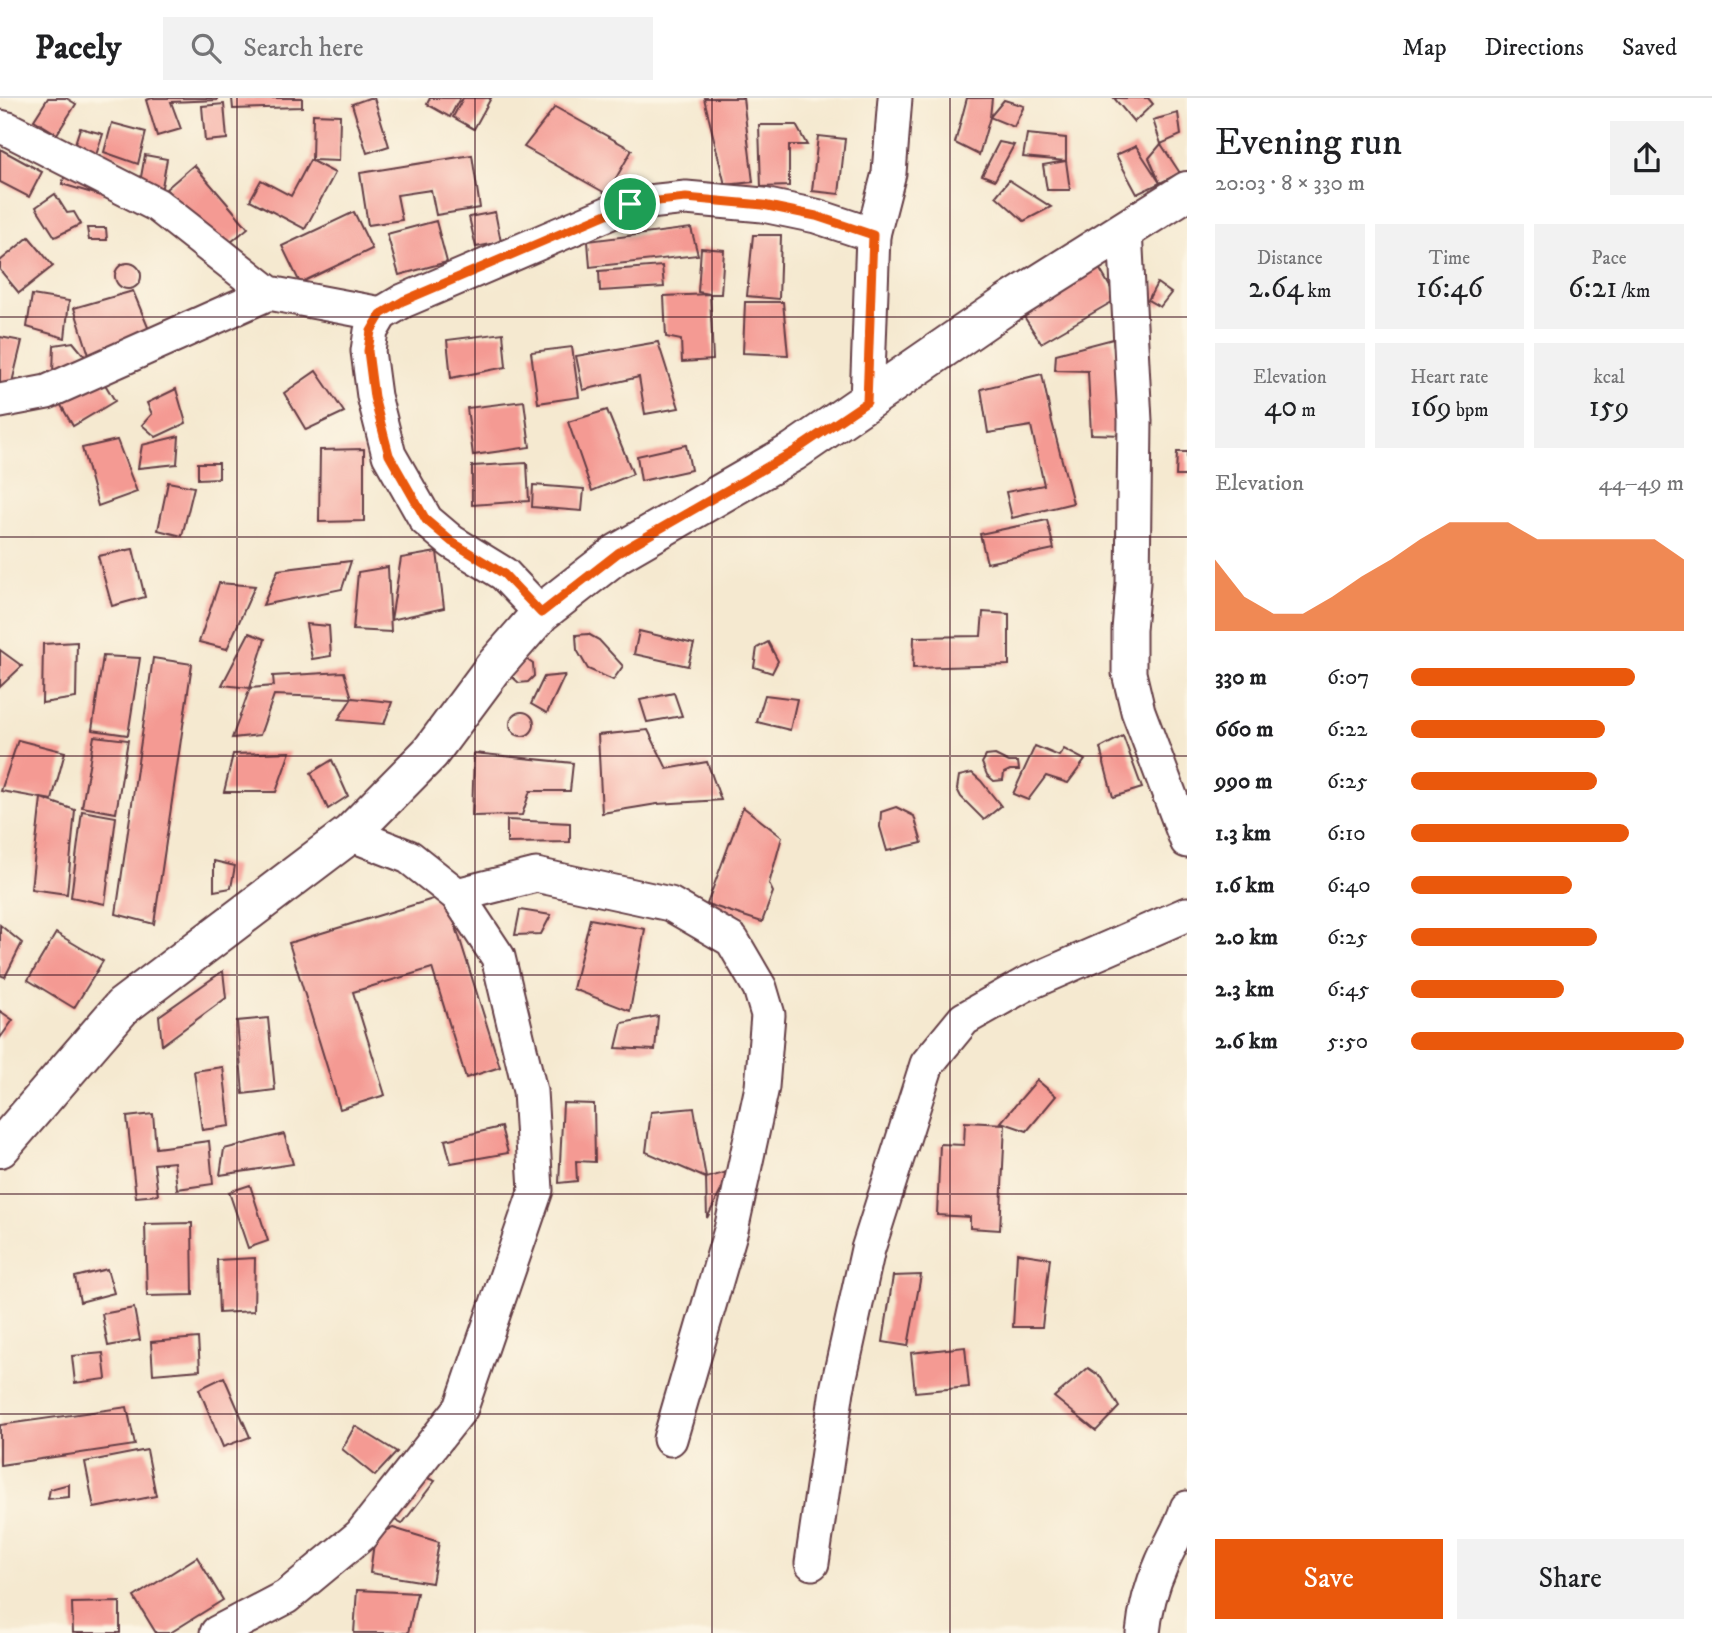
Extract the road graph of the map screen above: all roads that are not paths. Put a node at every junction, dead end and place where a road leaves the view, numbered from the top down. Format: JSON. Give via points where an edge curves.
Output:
{"nodes":[{"id":1,"x":895,"y":98,"type":"edge"},
{"id":2,"x":0,"y":127,"type":"edge"},
{"id":3,"x":1187,"y":191,"type":"edge"},
{"id":4,"x":1125,"y":230,"type":"junction"},
{"id":5,"x":873,"y":235,"type":"junction"},
{"id":6,"x":269,"y":293,"type":"junction"},
{"id":7,"x":381,"y":314,"type":"junction"},
{"id":8,"x":0,"y":401,"type":"edge"},
{"id":9,"x":867,"y":402,"type":"junction"},
{"id":10,"x":541,"y":613,"type":"junction"},
{"id":11,"x":351,"y":834,"type":"junction"},
{"id":12,"x":1187,"y":841,"type":"edge"},
{"id":13,"x":457,"y":895,"type":"junction"},
{"id":14,"x":1187,"y":914,"type":"edge"},
{"id":15,"x":0,"y":1148,"type":"edge"},
{"id":16,"x":670,"y":1439,"type":"dead end"},
{"id":17,"x":1187,"y":1508,"type":"edge"},
{"id":18,"x":812,"y":1563,"type":"dead end"},
{"id":19,"x":217,"y":1633,"type":"edge"},
{"id":20,"x":1143,"y":1633,"type":"edge"}],
"edges":[{"from":1,"to":5,"type":"street","via":[[889,173]]},
{"from":2,"to":6,"type":"street","via":[[158,205]]},
{"from":3,"to":4,"type":"street"},
{"from":4,"to":9,"type":"street","via":[[1009,303]]},
{"from":4,"to":12,"type":"street","via":[[1135,421],[1129,673],[1138,711]]},
{"from":5,"to":7,"type":"street","via":[[763,205],[686,198],[630,204]]},
{"from":5,"to":9,"type":"street"},
{"from":6,"to":7,"type":"street"},
{"from":6,"to":8,"type":"street","via":[[47,392]]},
{"from":7,"to":10,"type":"street","via":[[371,331],[368,351],[389,455],[426,520],[504,574]]},
{"from":9,"to":10,"type":"street","via":[[793,452],[618,553]]},
{"from":10,"to":11,"type":"street","via":[[430,753]]},
{"from":11,"to":13,"type":"street","via":[[410,857]]},
{"from":11,"to":15,"type":"street","via":[[122,1007]]},
{"from":13,"to":16,"type":"street","via":[[536,875],[670,904],[732,940],[760,988],[768,1014],[762,1087],[731,1230]]},
{"from":13,"to":19,"type":"street","via":[[498,957],[530,1091],[536,1189],[461,1408],[361,1535],[286,1597]]},
{"from":14,"to":18,"type":"street","via":[[1024,985],[964,1018],[927,1064],[868,1249],[837,1390]]},
{"from":17,"to":20,"type":"street","via":[[1161,1565]]}]}
